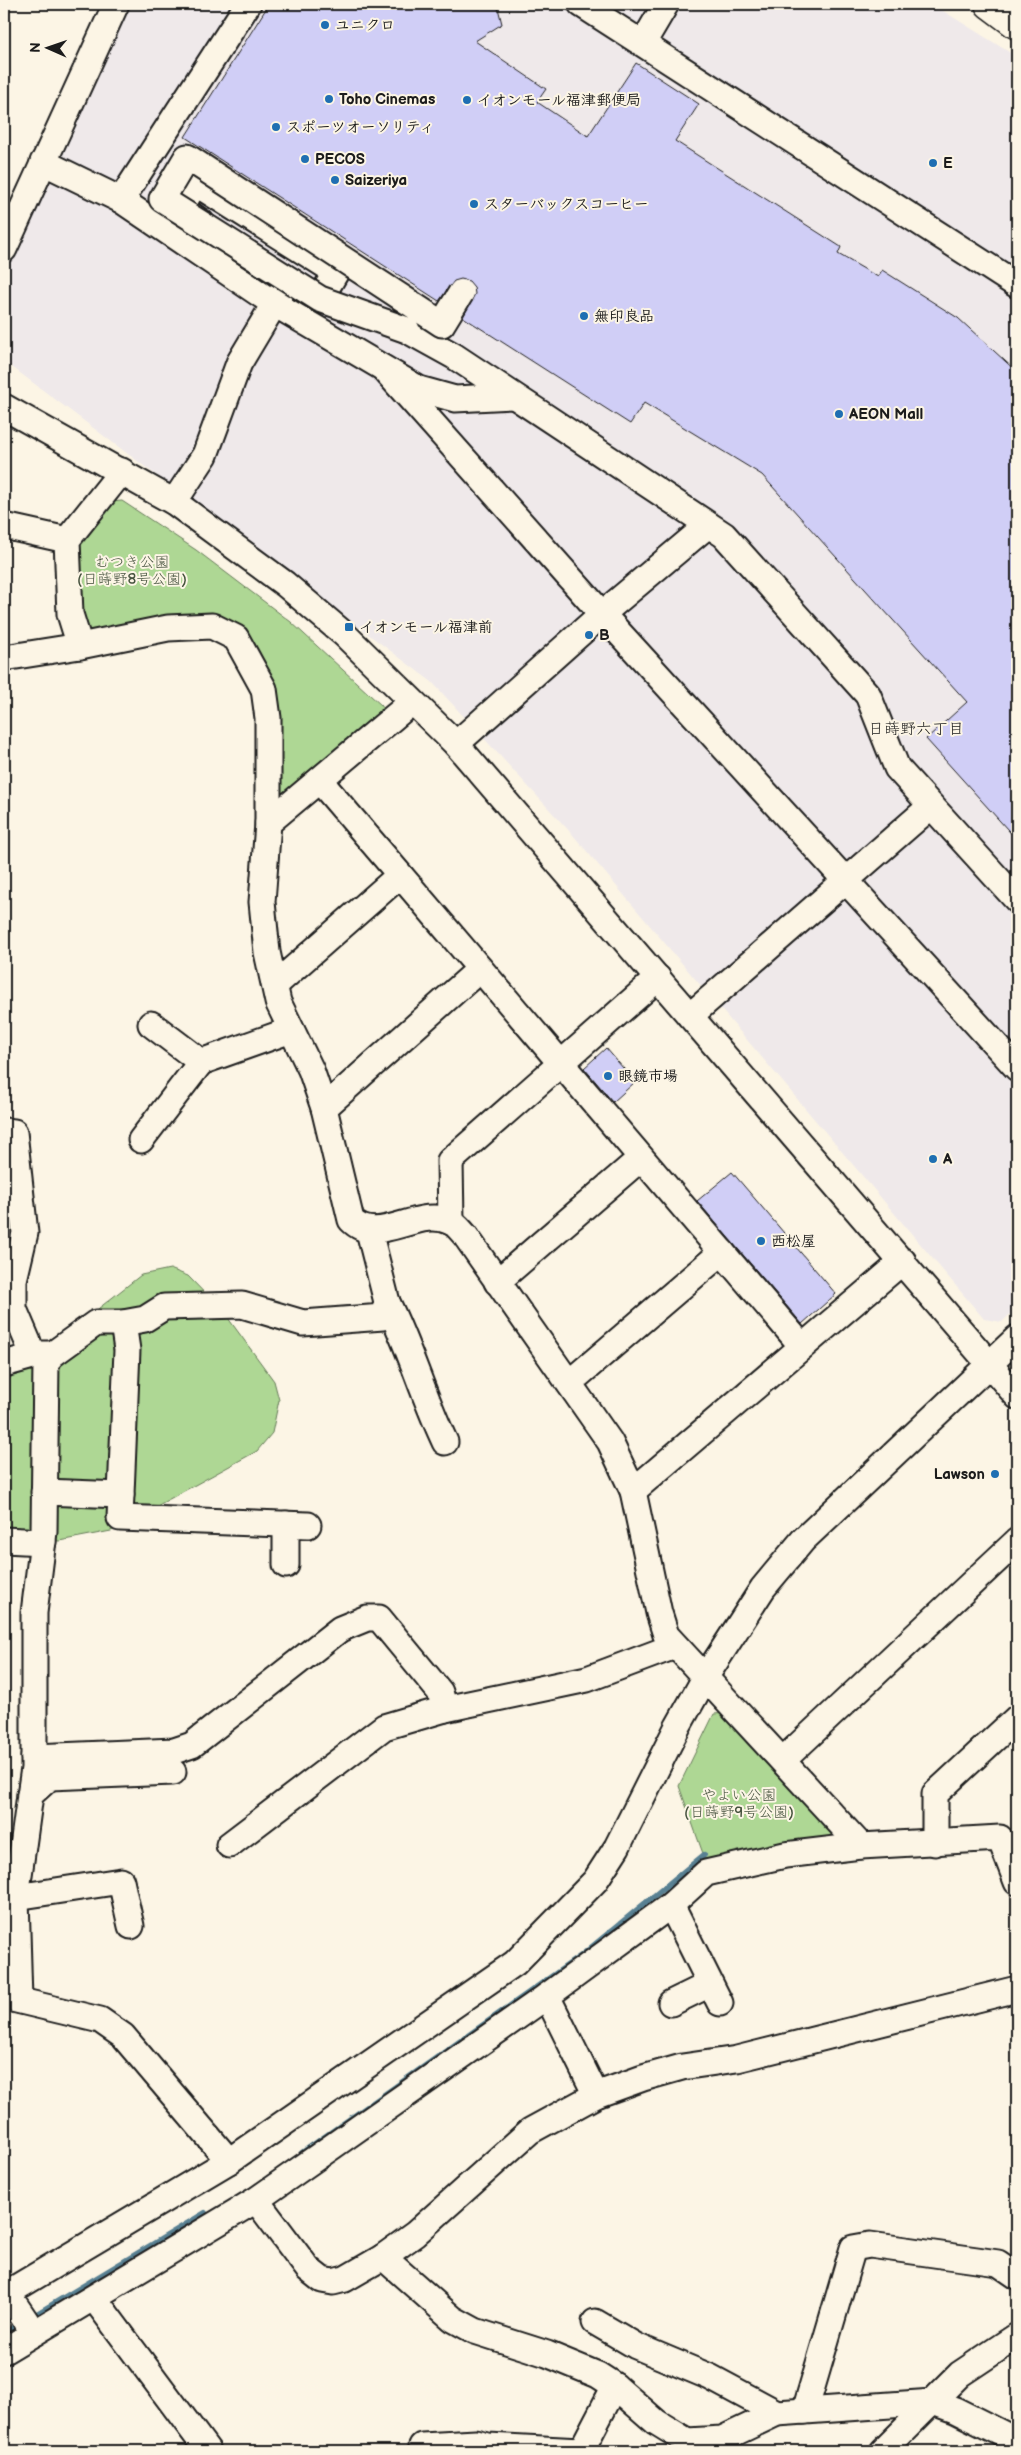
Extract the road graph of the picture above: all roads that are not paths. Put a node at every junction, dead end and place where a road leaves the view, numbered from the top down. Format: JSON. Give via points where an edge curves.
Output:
{"nodes":[{"id":1,"x":116,"y":4,"type":"edge"},
{"id":2,"x":248,"y":4,"type":"edge"},
{"id":3,"x":581,"y":4,"type":"edge"},
{"id":4,"x":666,"y":4,"type":"edge"},
{"id":5,"x":989,"y":4,"type":"edge"},
{"id":6,"x":1017,"y":25,"type":"edge"},
{"id":7,"x":643,"y":43,"type":"junction"},
{"id":8,"x":43,"y":162,"type":"junction"},
{"id":9,"x":121,"y":200,"type":"junction"},
{"id":10,"x":4,"y":249,"type":"edge"},
{"id":11,"x":1017,"y":285,"type":"edge"},
{"id":12,"x":461,"y":294,"type":"dead end"},
{"id":13,"x":320,"y":299,"type":"junction"},
{"id":14,"x":273,"y":303,"type":"junction"},
{"id":15,"x":384,"y":370,"type":"junction"},
{"id":16,"x":513,"y":396,"type":"junction"},
{"id":17,"x":4,"y":407,"type":"edge"},
{"id":18,"x":122,"y":471,"type":"junction"},
{"id":19,"x":174,"y":502,"type":"junction"},
{"id":20,"x":708,"y":525,"type":"junction"},
{"id":21,"x":4,"y":526,"type":"edge"},
{"id":22,"x":67,"y":540,"type":"junction"},
{"id":23,"x":602,"y":614,"type":"junction"},
{"id":24,"x":80,"y":646,"type":"junction"},
{"id":25,"x":4,"y":658,"type":"edge"},
{"id":26,"x":412,"y":702,"type":"junction"},
{"id":27,"x":456,"y":744,"type":"junction"},
{"id":28,"x":320,"y":781,"type":"junction"},
{"id":29,"x":931,"y":806,"type":"junction"},
{"id":30,"x":268,"y":823,"type":"junction"},
{"id":31,"x":400,"y":875,"type":"junction"},
{"id":32,"x":846,"y":881,"type":"junction"},
{"id":33,"x":1017,"y":900,"type":"edge"},
{"id":34,"x":480,"y":969,"type":"junction"},
{"id":35,"x":658,"y":978,"type":"junction"},
{"id":36,"x":275,"y":985,"type":"junction"},
{"id":37,"x":690,"y":1016,"type":"junction"},
{"id":38,"x":151,"y":1024,"type":"dead end"},
{"id":39,"x":291,"y":1030,"type":"junction"},
{"id":40,"x":201,"y":1062,"type":"junction"},
{"id":41,"x":561,"y":1064,"type":"junction"},
{"id":42,"x":1017,"y":1068,"type":"edge"},
{"id":43,"x":324,"y":1108,"type":"junction"},
{"id":44,"x":4,"y":1130,"type":"edge"},
{"id":45,"x":141,"y":1140,"type":"dead end"},
{"id":46,"x":642,"y":1158,"type":"junction"},
{"id":47,"x":451,"y":1222,"type":"junction"},
{"id":48,"x":368,"y":1231,"type":"junction"},
{"id":49,"x":722,"y":1252,"type":"junction"},
{"id":50,"x":904,"y":1262,"type":"junction"},
{"id":51,"x":497,"y":1282,"type":"junction"},
{"id":52,"x":387,"y":1302,"type":"junction"},
{"id":53,"x":124,"y":1323,"type":"junction"},
{"id":54,"x":1017,"y":1329,"type":"edge"},
{"id":55,"x":1017,"y":1338,"type":"edge"},
{"id":56,"x":28,"y":1342,"type":"dead end"},
{"id":57,"x":802,"y":1346,"type":"junction"},
{"id":58,"x":53,"y":1354,"type":"junction"},
{"id":59,"x":989,"y":1363,"type":"junction"},
{"id":60,"x":4,"y":1364,"type":"edge"},
{"id":61,"x":569,"y":1383,"type":"junction"},
{"id":62,"x":1017,"y":1396,"type":"edge"},
{"id":63,"x":445,"y":1442,"type":"dead end"},
{"id":64,"x":633,"y":1491,"type":"junction"},
{"id":65,"x":44,"y":1492,"type":"junction"},
{"id":66,"x":121,"y":1495,"type":"junction"},
{"id":67,"x":4,"y":1540,"type":"edge"},
{"id":68,"x":43,"y":1542,"type":"junction"},
{"id":69,"x":1016,"y":1543,"type":"edge"},
{"id":70,"x":286,"y":1565,"type":"dead end"},
{"id":71,"x":675,"y":1646,"type":"junction"},
{"id":72,"x":706,"y":1676,"type":"junction"},
{"id":73,"x":445,"y":1709,"type":"junction"},
{"id":74,"x":1017,"y":1718,"type":"edge"},
{"id":75,"x":34,"y":1758,"type":"junction"},
{"id":76,"x":783,"y":1760,"type":"junction"},
{"id":77,"x":173,"y":1772,"type":"dead end"},
{"id":78,"x":30,"y":1795,"type":"junction"},
{"id":79,"x":935,"y":1843,"type":"junction"},
{"id":80,"x":229,"y":1845,"type":"dead end"},
{"id":81,"x":861,"y":1846,"type":"junction"},
{"id":82,"x":1017,"y":1882,"type":"edge"},
{"id":83,"x":16,"y":1897,"type":"junction"},
{"id":84,"x":671,"y":1904,"type":"junction"},
{"id":85,"x":130,"y":1926,"type":"dead end"},
{"id":86,"x":1017,"y":1988,"type":"edge"},
{"id":87,"x":547,"y":1996,"type":"junction"},
{"id":88,"x":12,"y":1998,"type":"edge"},
{"id":89,"x":671,"y":2003,"type":"dead end"},
{"id":90,"x":596,"y":2095,"type":"junction"},
{"id":91,"x":228,"y":2161,"type":"junction"},
{"id":92,"x":256,"y":2200,"type":"junction"},
{"id":93,"x":382,"y":2257,"type":"junction"},
{"id":94,"x":1017,"y":2276,"type":"edge"},
{"id":95,"x":94,"y":2298,"type":"junction"},
{"id":96,"x":9,"y":2299,"type":"edge"},
{"id":97,"x":595,"y":2322,"type":"dead end"},
{"id":98,"x":34,"y":2332,"type":"junction"},
{"id":99,"x":1017,"y":2336,"type":"edge"},
{"id":100,"x":4,"y":2351,"type":"edge"},
{"id":101,"x":615,"y":2386,"type":"junction"},
{"id":102,"x":933,"y":2402,"type":"junction"},
{"id":103,"x":805,"y":2411,"type":"junction"},
{"id":104,"x":777,"y":2413,"type":"junction"},
{"id":105,"x":1017,"y":2441,"type":"edge"},
{"id":106,"x":422,"y":2446,"type":"dead end"},
{"id":107,"x":208,"y":2451,"type":"edge"},
{"id":108,"x":580,"y":2451,"type":"edge"},
{"id":109,"x":883,"y":2451,"type":"edge"}],
"edges":[{"from":1,"to":8,"type":"street"},
{"from":2,"to":9,"type":"street"},
{"from":3,"to":7,"type":"street"},
{"from":4,"to":7,"type":"street"},
{"from":5,"to":6,"type":"highway"},
{"from":7,"to":11,"type":"street"},
{"from":8,"to":9,"type":"street"},
{"from":8,"to":10,"type":"street"},
{"from":9,"to":14,"type":"street"},
{"from":12,"to":13,"type":"street","bridge":true,"via":[[442,324],[187,156],[162,199]]},
{"from":13,"to":14,"type":"street","via":[[336,272],[195,183],[181,208],[288,281]]},
{"from":13,"to":16,"type":"street","bridge":true,"via":[[407,330],[454,356]]},
{"from":14,"to":15,"type":"street"},
{"from":14,"to":19,"type":"street","via":[[239,363],[205,455]]},
{"from":15,"to":16,"type":"street","via":[[419,389],[455,400]]},
{"from":15,"to":23,"type":"street"},
{"from":16,"to":20,"type":"street"},
{"from":17,"to":18,"type":"street"},
{"from":18,"to":19,"type":"street"},
{"from":18,"to":22,"type":"street"},
{"from":19,"to":26,"type":"street","via":[[285,584],[345,635]]},
{"from":20,"to":23,"type":"street"},
{"from":20,"to":29,"type":"street","via":[[724,535],[868,695],[897,768]]},
{"from":21,"to":22,"type":"street"},
{"from":22,"to":24,"type":"street","via":[[70,614]]},
{"from":23,"to":27,"type":"street"},
{"from":23,"to":32,"type":"street"},
{"from":24,"to":25,"type":"street"},
{"from":24,"to":30,"type":"street","via":[[168,628],[203,626],[212,626],[236,638],[264,689],[268,718]]},
{"from":26,"to":27,"type":"street"},
{"from":26,"to":28,"type":"street"},
{"from":27,"to":35,"type":"street"},
{"from":28,"to":30,"type":"street"},
{"from":28,"to":31,"type":"street"},
{"from":29,"to":32,"type":"street"},
{"from":29,"to":33,"type":"street"},
{"from":30,"to":36,"type":"street","via":[[262,902],[267,952]]},
{"from":31,"to":34,"type":"street"},
{"from":31,"to":36,"type":"street"},
{"from":32,"to":37,"type":"street"},
{"from":32,"to":42,"type":"street"},
{"from":34,"to":41,"type":"street"},
{"from":34,"to":43,"type":"street"},
{"from":35,"to":37,"type":"street"},
{"from":35,"to":41,"type":"street"},
{"from":36,"to":39,"type":"street","via":[[278,1002]]},
{"from":37,"to":50,"type":"street"},
{"from":38,"to":40,"type":"street"},
{"from":39,"to":40,"type":"street"},
{"from":39,"to":43,"type":"street","via":[[311,1070]]},
{"from":40,"to":45,"type":"street"},
{"from":41,"to":46,"type":"street"},
{"from":41,"to":47,"type":"street","via":[[450,1161]]},
{"from":43,"to":48,"type":"street","via":[[351,1220],[358,1228]]},
{"from":44,"to":56,"type":"street","via":[[14,1132],[25,1233],[14,1280],[14,1309]]},
{"from":46,"to":49,"type":"street"},
{"from":46,"to":51,"type":"street"},
{"from":47,"to":48,"type":"street","via":[[422,1220]]},
{"from":47,"to":51,"type":"street","via":[[465,1235]]},
{"from":48,"to":52,"type":"street"},
{"from":49,"to":57,"type":"street"},
{"from":49,"to":61,"type":"street"},
{"from":50,"to":57,"type":"street"},
{"from":50,"to":59,"type":"street"},
{"from":51,"to":61,"type":"street"},
{"from":52,"to":53,"type":"street","via":[[383,1317],[330,1322],[304,1324],[242,1305],[164,1307],[144,1318]]},
{"from":52,"to":63,"type":"street","via":[[405,1338],[432,1416]]},
{"from":53,"to":58,"type":"street","via":[[96,1323]]},
{"from":53,"to":66,"type":"street","via":[[127,1350]]},
{"from":54,"to":59,"type":"street"},
{"from":55,"to":59,"type":"street"},
{"from":57,"to":64,"type":"street"},
{"from":58,"to":60,"type":"street","via":[[40,1354]]},
{"from":58,"to":65,"type":"street","via":[[46,1362]]},
{"from":59,"to":62,"type":"street"},
{"from":59,"to":72,"type":"street","via":[[803,1540],[762,1588]]},
{"from":61,"to":64,"type":"street","via":[[610,1442]]},
{"from":64,"to":71,"type":"street","via":[[659,1613],[666,1635]]},
{"from":65,"to":66,"type":"street"},
{"from":65,"to":68,"type":"street"},
{"from":66,"to":70,"type":"street","via":[[120,1518],[297,1524]]},
{"from":67,"to":68,"type":"street"},
{"from":68,"to":75,"type":"street","via":[[34,1613]]},
{"from":69,"to":76,"type":"street"},
{"from":71,"to":72,"type":"street"},
{"from":71,"to":73,"type":"street","via":[[587,1679]]},
{"from":72,"to":76,"type":"street"},
{"from":72,"to":91,"type":"street","via":[[617,1847],[595,1881],[516,1963]]},
{"from":73,"to":75,"type":"street","via":[[440,1692],[379,1618],[367,1618],[340,1629],[192,1745],[174,1752]]},
{"from":73,"to":80,"type":"street","via":[[384,1727]]},
{"from":74,"to":79,"type":"street","via":[[935,1794]]},
{"from":75,"to":78,"type":"street"},
{"from":76,"to":81,"type":"street"},
{"from":77,"to":78,"type":"street","via":[[50,1777]]},
{"from":78,"to":83,"type":"street"},
{"from":79,"to":81,"type":"street"},
{"from":79,"to":82,"type":"street","via":[[1000,1838]]},
{"from":81,"to":84,"type":"street","via":[[785,1856],[706,1873]]},
{"from":83,"to":85,"type":"street","via":[[121,1881]]},
{"from":83,"to":88,"type":"street"},
{"from":84,"to":87,"type":"street"},
{"from":84,"to":89,"type":"street","via":[[715,1994]]},
{"from":86,"to":90,"type":"street","via":[[738,2059],[682,2067]]},
{"from":87,"to":90,"type":"street"},
{"from":87,"to":92,"type":"street"},
{"from":88,"to":91,"type":"street","via":[[100,2020],[123,2036]]},
{"from":90,"to":93,"type":"street","via":[[530,2131],[415,2234]]},
{"from":91,"to":96,"type":"street"},
{"from":92,"to":93,"type":"street","via":[[308,2269],[322,2280],[345,2279]]},
{"from":92,"to":95,"type":"street"},
{"from":93,"to":101,"type":"street","via":[[453,2319],[476,2331],[598,2375]]},
{"from":94,"to":103,"type":"street","via":[[998,2263],[870,2245],[853,2248]]},
{"from":95,"to":98,"type":"street"},
{"from":95,"to":107,"type":"street"},
{"from":96,"to":98,"type":"street"},
{"from":97,"to":104,"type":"street","via":[[636,2346],[710,2378]]},
{"from":98,"to":100,"type":"street"},
{"from":99,"to":102,"type":"street","via":[[960,2374]]},
{"from":101,"to":104,"type":"street","via":[[656,2422],[687,2441],[722,2439]]},
{"from":101,"to":108,"type":"street"},
{"from":102,"to":103,"type":"street"},
{"from":102,"to":105,"type":"street"},
{"from":102,"to":109,"type":"street"},
{"from":103,"to":104,"type":"street"},
{"from":106,"to":108,"type":"street","via":[[476,2443]]}]}
